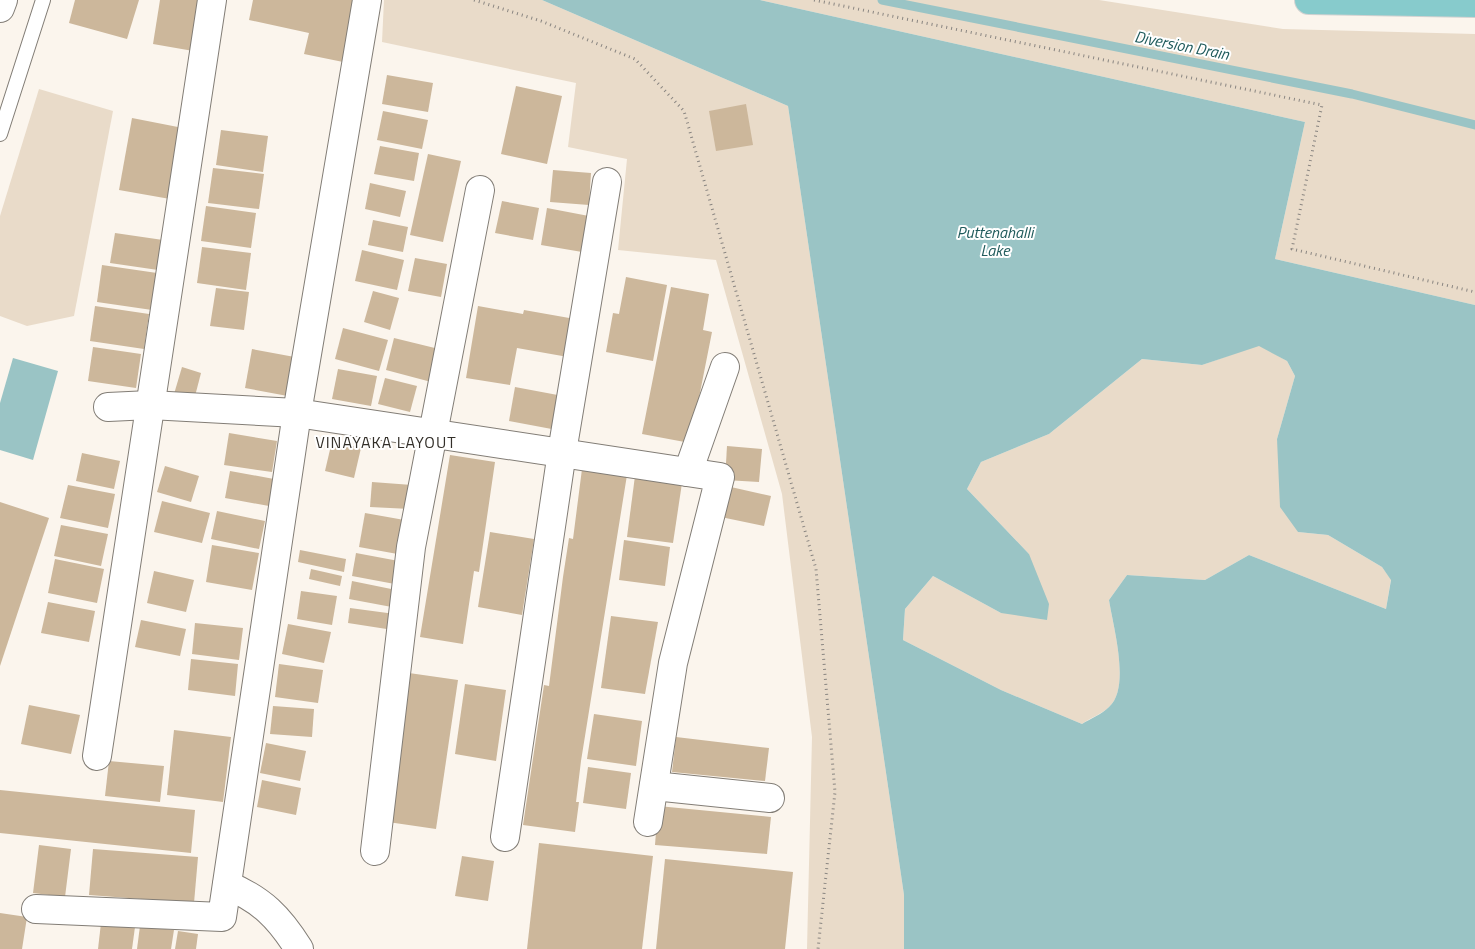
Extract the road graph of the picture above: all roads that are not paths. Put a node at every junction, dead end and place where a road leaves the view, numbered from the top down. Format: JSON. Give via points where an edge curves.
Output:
{"nodes":[{"id":1,"x":3,"y":0,"type":"edge"},
{"id":2,"x":43,"y":0,"type":"edge"},
{"id":3,"x":212,"y":0,"type":"edge"},
{"id":4,"x":368,"y":0,"type":"edge"},
{"id":5,"x":1309,"y":0,"type":"edge"},
{"id":6,"x":1475,"y":3,"type":"edge"},
{"id":7,"x":0,"y":8,"type":"edge"},
{"id":8,"x":0,"y":134,"type":"edge"},
{"id":9,"x":607,"y":182,"type":"dead end"},
{"id":10,"x":480,"y":190,"type":"dead end"},
{"id":11,"x":725,"y":367,"type":"dead end"},
{"id":12,"x":150,"y":405,"type":"junction"},
{"id":13,"x":108,"y":407,"type":"dead end"},
{"id":14,"x":297,"y":413,"type":"junction"},
{"id":15,"x":433,"y":432,"type":"junction"},
{"id":16,"x":562,"y":452,"type":"junction"},
{"id":17,"x":688,"y":472,"type":"junction"},
{"id":18,"x":98,"y":756,"type":"dead end"},
{"id":19,"x":654,"y":786,"type":"junction"},
{"id":20,"x":770,"y":798,"type":"dead end"},
{"id":21,"x":648,"y":822,"type":"dead end"},
{"id":22,"x":505,"y":837,"type":"dead end"},
{"id":23,"x":374,"y":851,"type":"dead end"},
{"id":24,"x":226,"y":886,"type":"junction"},
{"id":25,"x":36,"y":909,"type":"dead end"},
{"id":26,"x":299,"y":949,"type":"edge"}],
"edges":[{"from":1,"to":7,"type":"street"},
{"from":2,"to":8,"type":"lane"},
{"from":3,"to":12,"type":"street"},
{"from":4,"to":14,"type":"street"},
{"from":5,"to":6,"type":"main road"},
{"from":9,"to":16,"type":"street"},
{"from":10,"to":15,"type":"street"},
{"from":11,"to":17,"type":"street"},
{"from":12,"to":13,"type":"street"},
{"from":12,"to":14,"type":"street"},
{"from":12,"to":18,"type":"street"},
{"from":14,"to":15,"type":"street"},
{"from":14,"to":24,"type":"street"},
{"from":15,"to":16,"type":"street"},
{"from":15,"to":23,"type":"street","via":[[411,547]]},
{"from":16,"to":17,"type":"street"},
{"from":16,"to":22,"type":"street"},
{"from":17,"to":19,"type":"street","via":[[720,477],[673,663]]},
{"from":19,"to":20,"type":"street"},
{"from":19,"to":21,"type":"street"},
{"from":24,"to":25,"type":"street","via":[[222,917]]},
{"from":24,"to":26,"type":"street","via":[[248,894],[283,923]]}]}
